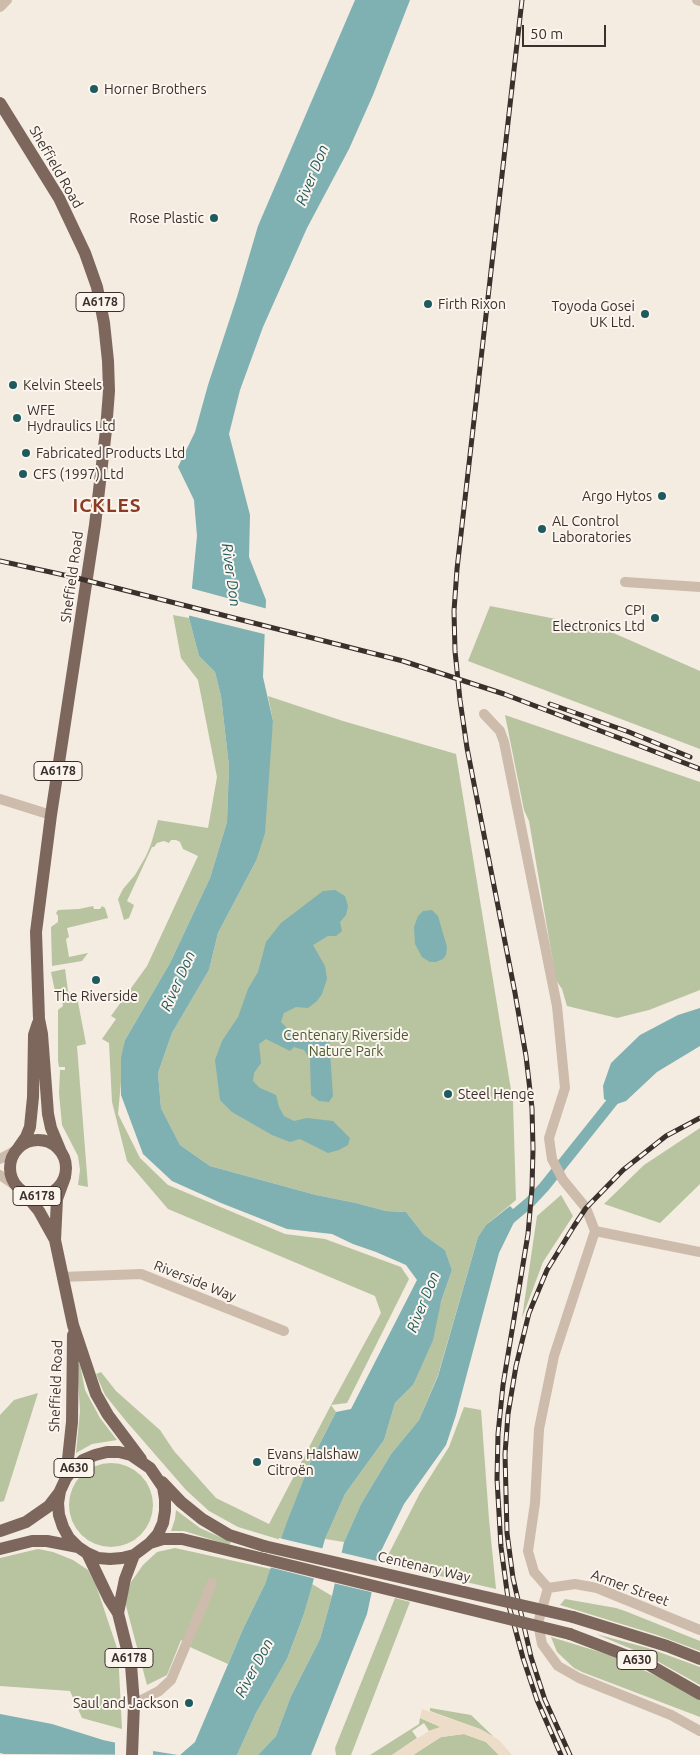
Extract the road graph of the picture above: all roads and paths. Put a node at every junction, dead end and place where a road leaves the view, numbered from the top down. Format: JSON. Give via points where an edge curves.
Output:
{"nodes":[{"id":1,"x":7,"y":0,"type":"edge"},
{"id":2,"x":0,"y":7,"type":"edge"},
{"id":3,"x":0,"y":103,"type":"edge"},
{"id":4,"x":625,"y":582,"type":"dead end"},
{"id":5,"x":700,"y":587,"type":"edge"},
{"id":6,"x":484,"y":714,"type":"dead end"},
{"id":7,"x":0,"y":799,"type":"edge"},
{"id":8,"x":51,"y":815,"type":"junction"},
{"id":9,"x":39,"y":1019,"type":"junction"},
{"id":10,"x":19,"y":1148,"type":"junction"},
{"id":11,"x":61,"y":1152,"type":"junction"},
{"id":12,"x":0,"y":1159,"type":"edge"},
{"id":13,"x":0,"y":1175,"type":"edge"},
{"id":14,"x":65,"y":1177,"type":"junction"},
{"id":15,"x":20,"y":1189,"type":"junction"},
{"id":16,"x":596,"y":1231,"type":"junction"},
{"id":17,"x":55,"y":1240,"type":"junction"},
{"id":18,"x":700,"y":1252,"type":"edge"},
{"id":19,"x":62,"y":1277,"type":"junction"},
{"id":20,"x":73,"y":1325,"type":"junction"},
{"id":21,"x":284,"y":1331,"type":"dead end"},
{"id":22,"x":142,"y":1461,"type":"junction"},
{"id":23,"x":157,"y":1476,"type":"junction"},
{"id":24,"x":66,"y":1478,"type":"junction"},
{"id":25,"x":60,"y":1491,"type":"junction"},
{"id":26,"x":0,"y":1531,"type":"edge"},
{"id":27,"x":150,"y":1543,"type":"junction"},
{"id":28,"x":0,"y":1548,"type":"edge"},
{"id":29,"x":82,"y":1550,"type":"junction"},
{"id":30,"x":264,"y":1552,"type":"junction"},
{"id":31,"x":134,"y":1555,"type":"junction"},
{"id":32,"x":212,"y":1583,"type":"dead end"},
{"id":33,"x":548,"y":1588,"type":"junction"},
{"id":34,"x":118,"y":1613,"type":"junction"},
{"id":35,"x":700,"y":1630,"type":"edge"},
{"id":36,"x":700,"y":1659,"type":"edge"},
{"id":37,"x":700,"y":1694,"type":"edge"},
{"id":38,"x":134,"y":1704,"type":"junction"},
{"id":39,"x":700,"y":1730,"type":"edge"},
{"id":40,"x":132,"y":1755,"type":"edge"}],
"edges":[{"from":1,"to":2,"type":"street"},
{"from":3,"to":8,"type":"main road","name":"Sheffield Road","number":"A6178","via":[[58,198],[85,253],[104,323],[108,361],[108,411],[95,526]]},
{"from":4,"to":5,"type":"street"},
{"from":6,"to":16,"type":"street","via":[[500,731],[504,742],[557,1006],[564,1088],[549,1138],[552,1158],[561,1176],[586,1208]]},
{"from":7,"to":8,"type":"street"},
{"from":8,"to":9,"type":"main road","name":"Sheffield Road","number":"A6178","via":[[36,932]]},
{"from":9,"to":10,"type":"main road","name":"Sheffield Road","number":"A6178","via":[[34,1035],[30,1127]]},
{"from":9,"to":11,"type":"main road","name":"Sheffield Road","number":"A6178","via":[[48,1114]]},
{"from":10,"to":11,"type":"main road","via":[[27,1142],[40,1140],[49,1142]]},
{"from":10,"to":12,"type":"street"},
{"from":10,"to":15,"type":"main road","number":"A6178","via":[[10,1168]]},
{"from":11,"to":14,"type":"main road","number":"A6178","via":[[66,1166]]},
{"from":13,"to":15,"type":"street"},
{"from":14,"to":15,"type":"main road","number":"A6178","via":[[61,1185],[48,1195],[40,1196]]},
{"from":14,"to":17,"type":"main road","name":"Sheffield Road","number":"A6178","via":[[57,1199]]},
{"from":15,"to":17,"type":"main road","name":"Sheffield Road","number":"A6178","via":[[39,1211]]},
{"from":16,"to":18,"type":"street"},
{"from":16,"to":33,"type":"street","via":[[554,1356],[539,1429],[535,1503],[528,1551],[534,1572]]},
{"from":17,"to":19,"type":"main road","name":"Sheffield Road","number":"A6178"},
{"from":19,"to":20,"type":"main road","name":"Sheffield Road","number":"A6178"},
{"from":19,"to":21,"type":"street","name":"Riverside Way","via":[[141,1274]]},
{"from":20,"to":22,"type":"main road","name":"Sheffield Road","number":"A6178","via":[[96,1394],[108,1416]]},
{"from":20,"to":24,"type":"main road","name":"Sheffield Road","number":"A6178","via":[[72,1422]]},
{"from":22,"to":23,"type":"main road","number":"A630"},
{"from":22,"to":24,"type":"main road","number":"A630","via":[[131,1455],[107,1452],[83,1460]]},
{"from":23,"to":27,"type":"main road","number":"A630","via":[[165,1499],[165,1511],[160,1528]]},
{"from":23,"to":30,"type":"main road","name":"Centenary Way","number":"A630","via":[[202,1519]]},
{"from":24,"to":25,"type":"main road","number":"A630"},
{"from":25,"to":26,"type":"main road","number":"A630","via":[[49,1506],[26,1522]]},
{"from":25,"to":29,"type":"main road","number":"A630","via":[[61,1521],[69,1538]]},
{"from":27,"to":30,"type":"main road","name":"Centenary Way","number":"A630","via":[[182,1539]]},
{"from":27,"to":31,"type":"main road","number":"A630"},
{"from":28,"to":29,"type":"main road","number":"A630","via":[[47,1541]]},
{"from":29,"to":31,"type":"main road","number":"A630","via":[[98,1558]]},
{"from":29,"to":34,"type":"main road","number":"A6178"},
{"from":30,"to":36,"type":"main road","name":"Centenary Way","number":"A630","bridge":true,"via":[[573,1617]]},
{"from":30,"to":37,"type":"main road","name":"Centenary Way","number":"A630","bridge":true,"via":[[570,1634],[646,1663]]},
{"from":31,"to":34,"type":"main road","number":"A6178"},
{"from":32,"to":38,"type":"street","via":[[171,1680],[159,1691]]},
{"from":33,"to":35,"type":"street","name":"Armer Street","via":[[575,1584],[598,1588]]},
{"from":33,"to":39,"type":"street","via":[[538,1622],[542,1644],[558,1666]]},
{"from":34,"to":38,"type":"main road","number":"A6178","via":[[131,1665]]},
{"from":38,"to":40,"type":"main road","number":"A6178"}]}
